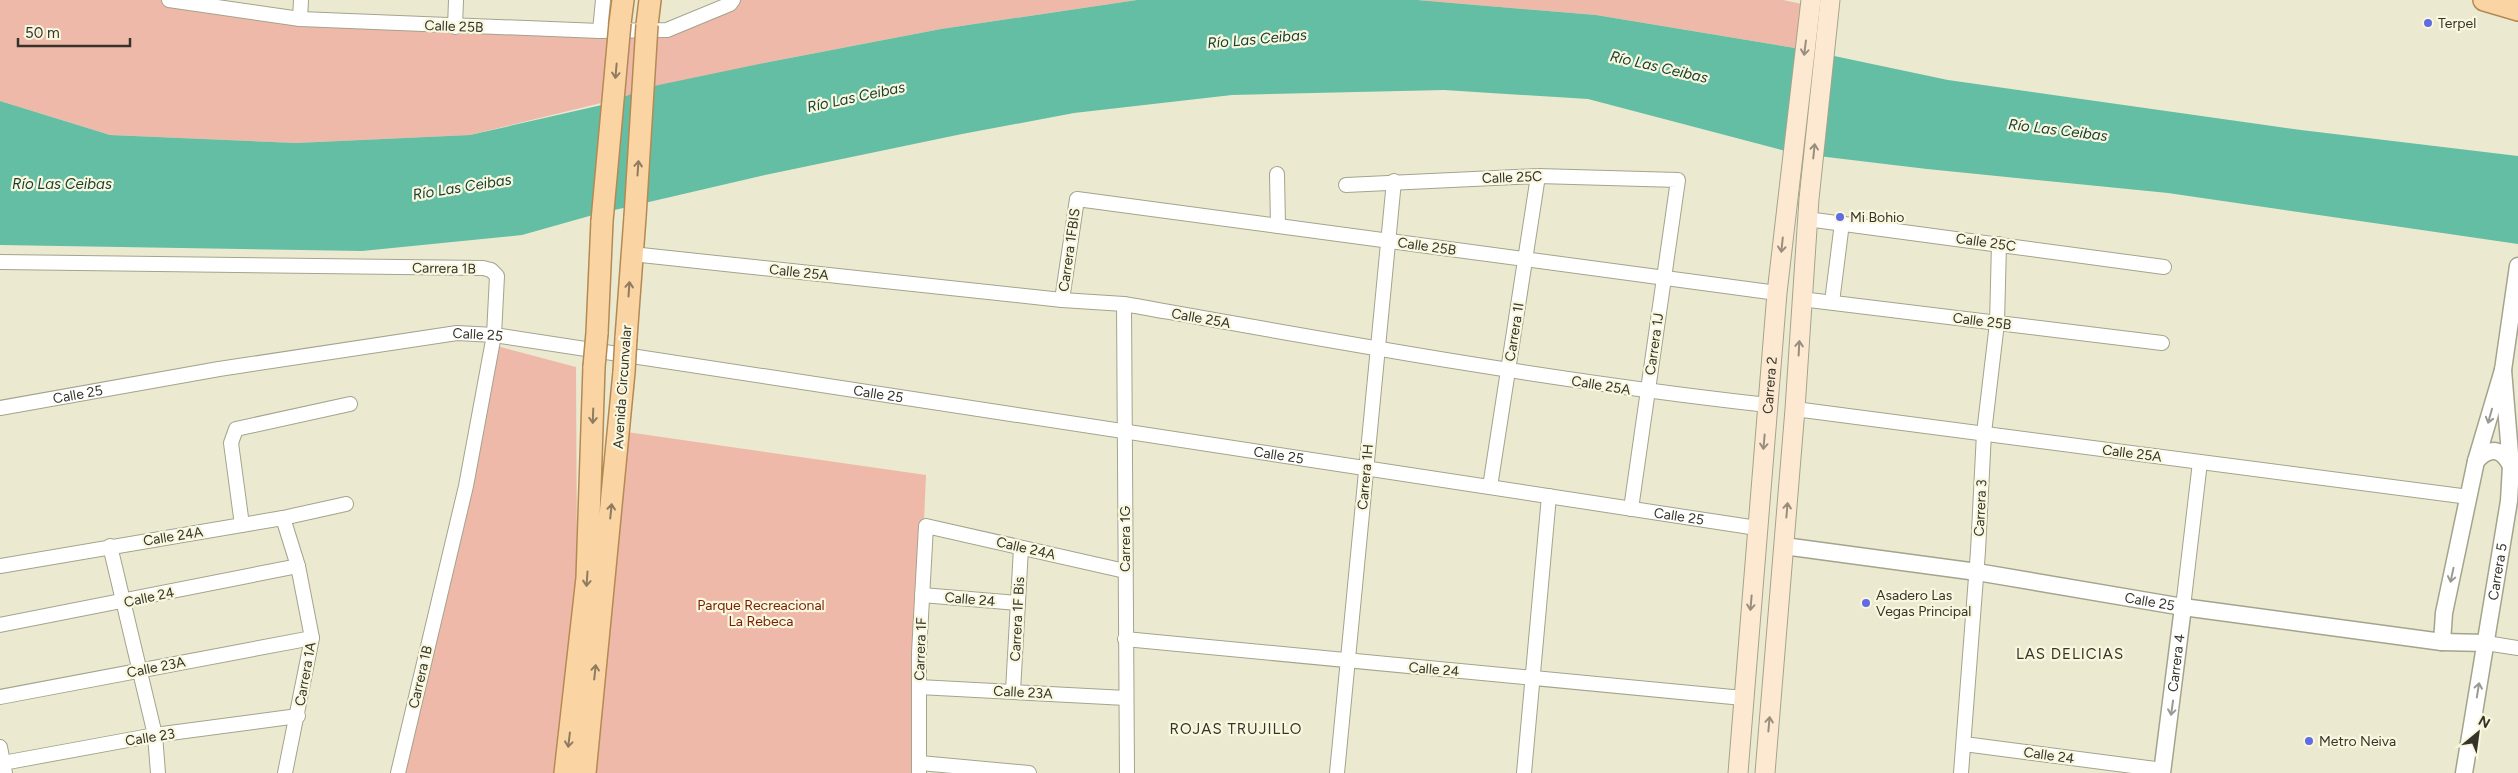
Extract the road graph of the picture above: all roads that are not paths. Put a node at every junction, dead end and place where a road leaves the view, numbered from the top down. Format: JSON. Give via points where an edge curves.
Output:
{"nodes":[{"id":1,"x":169,"y":0,"type":"edge"},
{"id":2,"x":301,"y":0,"type":"edge"},
{"id":3,"x":456,"y":0,"type":"edge"},
{"id":4,"x":603,"y":0,"type":"edge"},
{"id":5,"x":623,"y":0,"type":"edge"},
{"id":6,"x":650,"y":0,"type":"edge"},
{"id":7,"x":733,"y":0,"type":"edge"},
{"id":8,"x":1811,"y":0,"type":"edge"},
{"id":9,"x":1830,"y":0,"type":"edge"},
{"id":10,"x":2484,"y":0,"type":"edge"},
{"id":11,"x":2518,"y":10,"type":"edge"},
{"id":12,"x":300,"y":19,"type":"junction"},
{"id":13,"x":455,"y":27,"type":"junction"},
{"id":14,"x":600,"y":31,"type":"junction"},
{"id":15,"x":1277,"y":174,"type":"dead end"},
{"id":16,"x":1538,"y":176,"type":"junction"},
{"id":17,"x":1678,"y":180,"type":"joint"},
{"id":18,"x":1394,"y":181,"type":"junction"},
{"id":19,"x":1346,"y":185,"type":"dead end"},
{"id":20,"x":1077,"y":199,"type":"joint"},
{"id":21,"x":1808,"y":219,"type":"junction"},
{"id":22,"x":1842,"y":223,"type":"junction"},
{"id":23,"x":1278,"y":226,"type":"junction"},
{"id":24,"x":1387,"y":241,"type":"junction"},
{"id":25,"x":2000,"y":244,"type":"junction"},
{"id":26,"x":632,"y":254,"type":"junction"},
{"id":27,"x":1525,"y":259,"type":"junction"},
{"id":28,"x":0,"y":262,"type":"edge"},
{"id":29,"x":2518,"y":266,"type":"edge"},
{"id":30,"x":2164,"y":267,"type":"dead end"},
{"id":31,"x":1664,"y":278,"type":"junction"},
{"id":32,"x":1777,"y":293,"type":"junction"},
{"id":33,"x":1801,"y":298,"type":"junction"},
{"id":34,"x":1062,"y":300,"type":"junction"},
{"id":35,"x":1832,"y":302,"type":"junction"},
{"id":36,"x":1124,"y":304,"type":"junction"},
{"id":37,"x":1997,"y":323,"type":"junction"},
{"id":38,"x":494,"y":335,"type":"junction"},
{"id":39,"x":2162,"y":343,"type":"dead end"},
{"id":40,"x":1377,"y":349,"type":"junction"},
{"id":41,"x":2503,"y":370,"type":"junction"},
{"id":42,"x":1508,"y":371,"type":"junction"},
{"id":43,"x":1648,"y":392,"type":"junction"},
{"id":44,"x":350,"y":404,"type":"dead end"},
{"id":45,"x":1768,"y":405,"type":"junction"},
{"id":46,"x":0,"y":408,"type":"edge"},
{"id":47,"x":1796,"y":409,"type":"junction"},
{"id":48,"x":1124,"y":432,"type":"junction"},
{"id":49,"x":1984,"y":433,"type":"junction"},
{"id":50,"x":2476,"y":461,"type":"junction"},
{"id":51,"x":2200,"y":462,"type":"junction"},
{"id":52,"x":2511,"y":466,"type":"junction"},
{"id":53,"x":1366,"y":468,"type":"junction"},
{"id":54,"x":1490,"y":487,"type":"junction"},
{"id":55,"x":1549,"y":496,"type":"junction"},
{"id":56,"x":2469,"y":497,"type":"junction"},
{"id":57,"x":2514,"y":502,"type":"edge"},
{"id":58,"x":346,"y":504,"type":"dead end"},
{"id":59,"x":1630,"y":509,"type":"junction"},
{"id":60,"x":284,"y":518,"type":"junction"},
{"id":61,"x":242,"y":524,"type":"junction"},
{"id":62,"x":926,"y":526,"type":"joint"},
{"id":63,"x":1757,"y":528,"type":"junction"},
{"id":64,"x":110,"y":546,"type":"junction"},
{"id":65,"x":1784,"y":546,"type":"junction"},
{"id":66,"x":1021,"y":548,"type":"junction"},
{"id":67,"x":0,"y":566,"type":"edge"},
{"id":68,"x":298,"y":566,"type":"junction"},
{"id":69,"x":1125,"y":571,"type":"junction"},
{"id":70,"x":1976,"y":572,"type":"junction"},
{"id":71,"x":922,"y":595,"type":"junction"},
{"id":72,"x":123,"y":602,"type":"junction"},
{"id":73,"x":1018,"y":603,"type":"junction"},
{"id":74,"x":2184,"y":607,"type":"junction"},
{"id":75,"x":0,"y":625,"type":"edge"},
{"id":76,"x":312,"y":638,"type":"junction"},
{"id":77,"x":1125,"y":639,"type":"junction"},
{"id":78,"x":2442,"y":642,"type":"junction"},
{"id":79,"x":2486,"y":642,"type":"junction"},
{"id":80,"x":2518,"y":648,"type":"edge"},
{"id":81,"x":1348,"y":660,"type":"junction"},
{"id":82,"x":140,"y":670,"type":"junction"},
{"id":83,"x":1533,"y":678,"type":"junction"},
{"id":84,"x":919,"y":687,"type":"junction"},
{"id":85,"x":1014,"y":691,"type":"junction"},
{"id":86,"x":0,"y":697,"type":"edge"},
{"id":87,"x":1126,"y":698,"type":"junction"},
{"id":88,"x":1743,"y":698,"type":"junction"},
{"id":89,"x":298,"y":716,"type":"junction"},
{"id":90,"x":155,"y":735,"type":"junction"},
{"id":91,"x":1964,"y":744,"type":"junction"},
{"id":92,"x":0,"y":747,"type":"edge"},
{"id":93,"x":4,"y":768,"type":"edge"},
{"id":94,"x":919,"y":768,"type":"edge"},
{"id":95,"x":2163,"y":771,"type":"edge"},
{"id":96,"x":158,"y":773,"type":"edge"},
{"id":97,"x":285,"y":773,"type":"edge"},
{"id":98,"x":398,"y":773,"type":"edge"},
{"id":99,"x":565,"y":773,"type":"edge"},
{"id":100,"x":585,"y":773,"type":"edge"},
{"id":101,"x":1029,"y":773,"type":"edge"},
{"id":102,"x":1126,"y":773,"type":"edge"},
{"id":103,"x":1337,"y":773,"type":"edge"},
{"id":104,"x":1524,"y":773,"type":"edge"},
{"id":105,"x":1738,"y":773,"type":"edge"},
{"id":106,"x":1765,"y":773,"type":"edge"},
{"id":107,"x":1961,"y":773,"type":"edge"},
{"id":108,"x":2464,"y":773,"type":"edge"}],
"edges":[{"from":1,"to":12,"type":"street","name":"Calle 25B"},
{"from":2,"to":12,"type":"street"},
{"from":3,"to":13,"type":"street"},
{"from":4,"to":14,"type":"street"},
{"from":5,"to":99,"type":"main road","name":"Avenida Circunvalar","one_way":true,"bridge":true,"via":[[602,221],[587,578]]},
{"from":26,"to":6,"type":"main road","name":"Avenida Circunvalar","one_way":true,"bridge":true},
{"from":7,"to":14,"type":"street","name":"Calle 25B","via":[[667,30]]},
{"from":8,"to":32,"type":"main road","name":"Carrera 2","one_way":true},
{"from":21,"to":9,"type":"main road","name":"Carrera 2","one_way":true},
{"from":10,"to":11,"type":"main road"},
{"from":12,"to":13,"type":"street","name":"Calle 25B"},
{"from":13,"to":14,"type":"street","name":"Calle 25B"},
{"from":15,"to":23,"type":"street"},
{"from":16,"to":17,"type":"street","name":"Calle 25C"},
{"from":16,"to":18,"type":"street","name":"Calle 25C"},
{"from":16,"to":27,"type":"street","name":"Carrera 1I"},
{"from":17,"to":31,"type":"street","name":"Carrera 1J"},
{"from":18,"to":19,"type":"street","name":"Calle 25C"},
{"from":18,"to":24,"type":"street","name":"Carrera 1H"},
{"from":20,"to":23,"type":"street","name":"Calle 25B"},
{"from":20,"to":34,"type":"street","name":"Carrera 1FBIS"},
{"from":21,"to":22,"type":"street","name":"Calle 25C"},
{"from":21,"to":33,"type":"main road","name":"Carrera 2"},
{"from":22,"to":25,"type":"street","name":"Calle 25C"},
{"from":22,"to":35,"type":"street"},
{"from":23,"to":24,"type":"street","name":"Calle 25B"},
{"from":24,"to":27,"type":"street","name":"Calle 25B"},
{"from":24,"to":40,"type":"street","name":"Carrera 1H"},
{"from":25,"to":30,"type":"street","name":"Calle 25C"},
{"from":25,"to":37,"type":"street","name":"Carrera 3"},
{"from":26,"to":34,"type":"street","name":"Calle 25A"},
{"from":100,"to":26,"type":"main road","name":"Avenida Circunvalar","one_way":true,"bridge":true,"via":[[624,372]]},
{"from":27,"to":31,"type":"street","name":"Calle 25B"},
{"from":27,"to":42,"type":"street","name":"Carrera 1I"},
{"from":28,"to":38,"type":"street","name":"Carrera 1B","via":[[483,268],[497,276]]},
{"from":29,"to":41,"type":"street","name":"Carrera 5"},
{"from":31,"to":32,"type":"street","name":"Calle 25B"},
{"from":31,"to":43,"type":"street","name":"Carrera 1J"},
{"from":32,"to":45,"type":"main road","name":"Carrera 2"},
{"from":33,"to":35,"type":"street","name":"Calle 25B"},
{"from":47,"to":33,"type":"main road","name":"Carrera 2","one_way":true},
{"from":34,"to":36,"type":"street","name":"Calle 25A"},
{"from":35,"to":37,"type":"street","name":"Calle 25B"},
{"from":36,"to":40,"type":"street","name":"Calle 25A"},
{"from":36,"to":48,"type":"street","name":"Carrera 1G"},
{"from":37,"to":39,"type":"street","name":"Calle 25B"},
{"from":37,"to":49,"type":"street","name":"Carrera 3"},
{"from":38,"to":46,"type":"street","name":"Calle 25","via":[[448,334],[219,369]]},
{"from":38,"to":48,"type":"street","name":"Calle 25"},
{"from":38,"to":98,"type":"street","name":"Carrera 1B","via":[[466,486]]},
{"from":40,"to":42,"type":"street","name":"Calle 25A"},
{"from":40,"to":53,"type":"street","name":"Carrera 1H"},
{"from":41,"to":50,"type":"street","name":"Carrera 5","one_way":true},
{"from":41,"to":52,"type":"street","name":"Carrera 5"},
{"from":42,"to":43,"type":"street","name":"Calle 25A"},
{"from":42,"to":54,"type":"street","name":"Carrera 1I"},
{"from":43,"to":45,"type":"street","name":"Calle 25A"},
{"from":43,"to":59,"type":"street","name":"Carrera 1J"},
{"from":44,"to":61,"type":"street","via":[[236,429],[231,443]]},
{"from":45,"to":63,"type":"main road","name":"Carrera 2","one_way":true},
{"from":47,"to":49,"type":"street","name":"Calle 25A"},
{"from":65,"to":47,"type":"main road","name":"Carrera 2","one_way":true},
{"from":48,"to":53,"type":"street","name":"Calle 25"},
{"from":48,"to":69,"type":"street","name":"Carrera 1G"},
{"from":49,"to":51,"type":"street","name":"Calle 25A"},
{"from":49,"to":70,"type":"street","name":"Carrera 3"},
{"from":50,"to":52,"type":"street","via":[[2484,453],[2496,450],[2506,456]]},
{"from":50,"to":56,"type":"street","name":"Carrera 5"},
{"from":51,"to":56,"type":"street","name":"Calle 25A"},
{"from":51,"to":74,"type":"street","name":"Carrera 4"},
{"from":52,"to":57,"type":"street","name":"Carrera 5"},
{"from":53,"to":54,"type":"street","name":"Calle 25"},
{"from":53,"to":81,"type":"street","name":"Carrera 1H"},
{"from":54,"to":55,"type":"street","name":"Calle 25"},
{"from":55,"to":59,"type":"street","name":"Calle 25"},
{"from":55,"to":83,"type":"street"},
{"from":56,"to":78,"type":"street","name":"Carrera 5","one_way":true,"via":[[2444,613]]},
{"from":57,"to":79,"type":"street","name":"Carrera 5"},
{"from":58,"to":60,"type":"street","name":"Calle 24A"},
{"from":59,"to":63,"type":"street","name":"Calle 25"},
{"from":60,"to":61,"type":"street","name":"Calle 24A"},
{"from":60,"to":68,"type":"street","name":"Carrera 1A"},
{"from":61,"to":64,"type":"street","name":"Calle 24A"},
{"from":62,"to":66,"type":"street","name":"Calle 24A"},
{"from":62,"to":71,"type":"street","name":"Carrera 1F"},
{"from":63,"to":88,"type":"main road","name":"Carrera 2","one_way":true},
{"from":64,"to":67,"type":"street","name":"Calle 24A"},
{"from":64,"to":72,"type":"street"},
{"from":65,"to":70,"type":"street","name":"Calle 25"},
{"from":106,"to":65,"type":"main road","name":"Carrera 2","one_way":true},
{"from":66,"to":69,"type":"street","name":"Calle 24A"},
{"from":66,"to":73,"type":"street","name":"Carrera 1F Bis"},
{"from":68,"to":72,"type":"street","name":"Calle 24"},
{"from":68,"to":76,"type":"street","name":"Carrera 1A"},
{"from":69,"to":77,"type":"street","name":"Carrera 1G"},
{"from":70,"to":74,"type":"street","name":"Calle 25"},
{"from":70,"to":91,"type":"street","name":"Carrera 3"},
{"from":71,"to":73,"type":"street","name":"Calle 24"},
{"from":71,"to":84,"type":"street","name":"Carrera 1F"},
{"from":72,"to":75,"type":"street","name":"Calle 24"},
{"from":72,"to":82,"type":"street"},
{"from":73,"to":85,"type":"street","name":"Carrera 1F Bis"},
{"from":74,"to":78,"type":"street","name":"Calle 25"},
{"from":74,"to":95,"type":"street","name":"Carrera 4","one_way":true},
{"from":76,"to":82,"type":"street","name":"Calle 23A"},
{"from":76,"to":89,"type":"street","name":"Carrera 1A"},
{"from":77,"to":81,"type":"street","name":"Calle 24"},
{"from":77,"to":87,"type":"street","name":"Carrera 1G"},
{"from":78,"to":79,"type":"street","name":"Calle 25"},
{"from":79,"to":80,"type":"street","name":"Calle 25"},
{"from":108,"to":79,"type":"street","name":"Carrera 5","one_way":true},
{"from":81,"to":83,"type":"street","name":"Calle 24"},
{"from":81,"to":103,"type":"street","name":"Carrera 1H"},
{"from":82,"to":86,"type":"street","name":"Calle 23A"},
{"from":82,"to":90,"type":"street"},
{"from":83,"to":88,"type":"street","name":"Calle 24"},
{"from":83,"to":104,"type":"street"},
{"from":84,"to":85,"type":"street","name":"Calle 23A"},
{"from":84,"to":94,"type":"street","name":"Carrera 1F"},
{"from":85,"to":87,"type":"street","name":"Calle 23A"},
{"from":87,"to":102,"type":"street","name":"Carrera 1G"},
{"from":88,"to":105,"type":"main road","name":"Carrera 2"},
{"from":89,"to":90,"type":"street","name":"Calle 23"},
{"from":89,"to":97,"type":"street","name":"Carrera 1A"},
{"from":90,"to":93,"type":"street","name":"Calle 23"},
{"from":90,"to":96,"type":"street"},
{"from":91,"to":95,"type":"street","name":"Calle 24"},
{"from":91,"to":107,"type":"street","name":"Carrera 3"},
{"from":92,"to":93,"type":"street"},
{"from":94,"to":101,"type":"street"}]}
